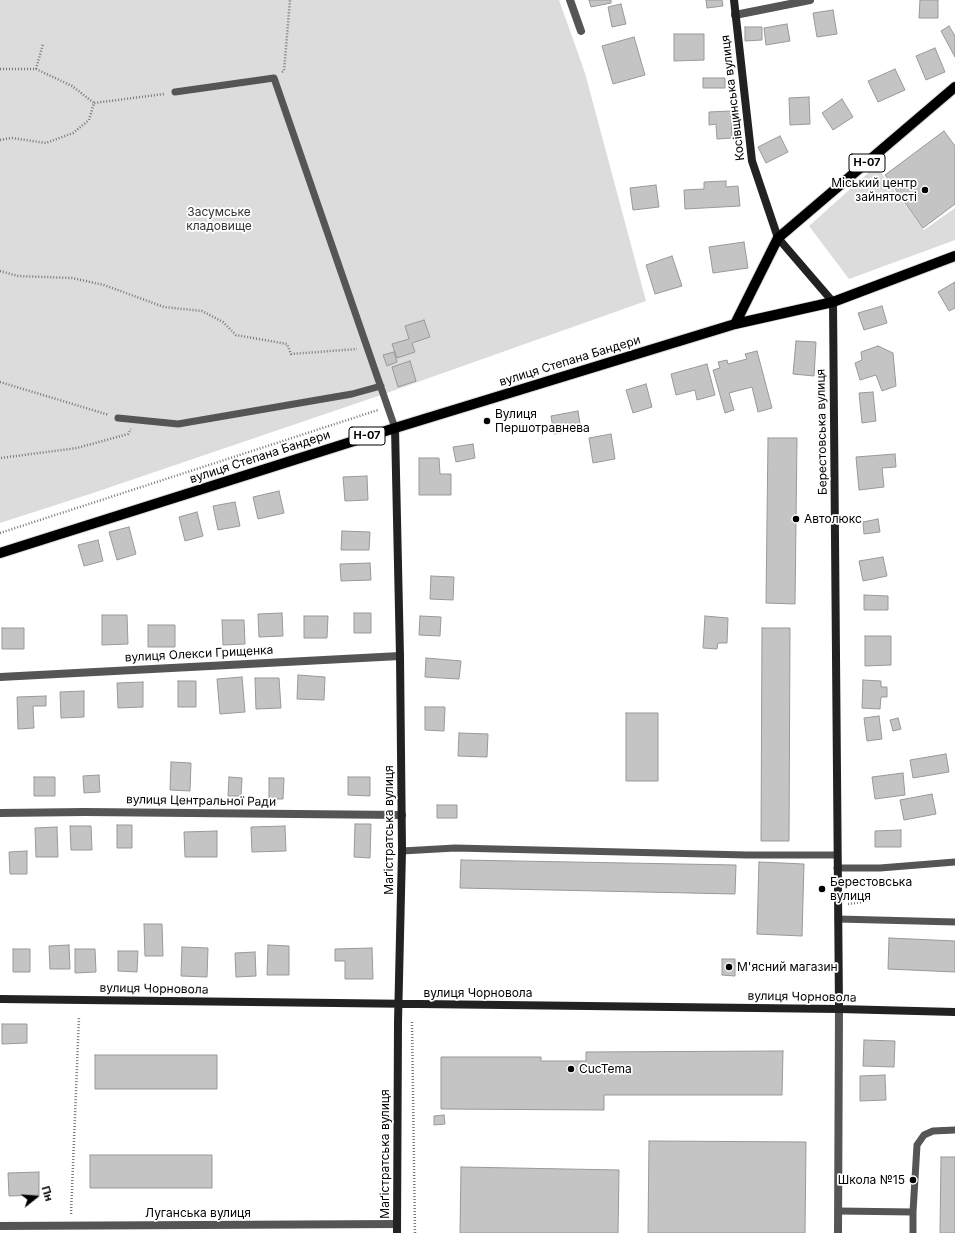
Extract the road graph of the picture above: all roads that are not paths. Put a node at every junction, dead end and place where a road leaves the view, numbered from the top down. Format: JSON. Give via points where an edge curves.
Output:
{"nodes":[{"id":1,"x":570,"y":0,"type":"edge"},
{"id":2,"x":734,"y":0,"type":"edge"},
{"id":3,"x":810,"y":0,"type":"edge"},
{"id":4,"x":735,"y":15,"type":"junction"},
{"id":5,"x":581,"y":31,"type":"dead end"},
{"id":6,"x":955,"y":87,"type":"edge"},
{"id":7,"x":175,"y":92,"type":"road end"},
{"id":8,"x":778,"y":238,"type":"junction"},
{"id":9,"x":955,"y":256,"type":"edge"},
{"id":10,"x":833,"y":302,"type":"junction"},
{"id":11,"x":736,"y":324,"type":"junction"},
{"id":12,"x":381,"y":386,"type":"junction"},
{"id":13,"x":118,"y":418,"type":"road end"},
{"id":14,"x":395,"y":428,"type":"junction"},
{"id":15,"x":0,"y":553,"type":"edge"},
{"id":16,"x":400,"y":656,"type":"junction"},
{"id":17,"x":0,"y":677,"type":"edge"},
{"id":18,"x":0,"y":813,"type":"edge"},
{"id":19,"x":402,"y":815,"type":"junction"},
{"id":20,"x":402,"y":851,"type":"junction"},
{"id":21,"x":837,"y":855,"type":"junction"},
{"id":22,"x":955,"y":862,"type":"edge"},
{"id":23,"x":838,"y":868,"type":"junction"},
{"id":24,"x":838,"y":919,"type":"junction"},
{"id":25,"x":955,"y":922,"type":"edge"},
{"id":26,"x":0,"y":999,"type":"edge"},
{"id":27,"x":399,"y":1004,"type":"junction"},
{"id":28,"x":839,"y":1009,"type":"junction"},
{"id":29,"x":955,"y":1012,"type":"edge"},
{"id":30,"x":955,"y":1130,"type":"edge"},
{"id":31,"x":838,"y":1211,"type":"junction"},
{"id":32,"x":913,"y":1212,"type":"junction"},
{"id":33,"x":397,"y":1224,"type":"junction"},
{"id":34,"x":0,"y":1226,"type":"edge"},
{"id":35,"x":397,"y":1233,"type":"edge"},
{"id":36,"x":838,"y":1233,"type":"edge"},
{"id":37,"x":913,"y":1233,"type":"edge"}],
"edges":[{"from":1,"to":5,"type":"street"},
{"from":2,"to":4,"type":"street","name":"Косівщинська вулиця"},
{"from":3,"to":4,"type":"street"},
{"from":4,"to":8,"type":"street","name":"Косівщинська вулиця","via":[[752,162]]},
{"from":6,"to":8,"type":"main road","number":"Н-07"},
{"from":7,"to":12,"type":"lane","via":[[274,78]]},
{"from":8,"to":10,"type":"street"},
{"from":8,"to":11,"type":"main road","number":"Н-07"},
{"from":9,"to":10,"type":"main road","name":"вулиця Степана Бандери","number":"Н-07"},
{"from":10,"to":11,"type":"main road","name":"вулиця Степана Бандери","number":"Н-07"},
{"from":10,"to":21,"type":"street","name":"Берестовська вулиця"},
{"from":11,"to":14,"type":"main road","name":"вулиця Степана Бандери","number":"Н-07"},
{"from":12,"to":13,"type":"lane","via":[[352,394],[178,424]]},
{"from":12,"to":14,"type":"lane"},
{"from":14,"to":15,"type":"main road","name":"вулиця Степана Бандери","number":"Н-07"},
{"from":14,"to":16,"type":"street","name":"Маґістратська вулиця"},
{"from":16,"to":17,"type":"street","name":"вулиця Олекси Грищенка"},
{"from":16,"to":19,"type":"street","name":"Маґістратська вулиця"},
{"from":18,"to":19,"type":"street","name":"вулиця Центральної Ради"},
{"from":19,"to":20,"type":"street","name":"Маґістратська вулиця"},
{"from":20,"to":21,"type":"lane","via":[[455,848]]},
{"from":20,"to":27,"type":"street","name":"Маґістратська вулиця"},
{"from":21,"to":23,"type":"street","name":"Берестовська вулиця"},
{"from":22,"to":23,"type":"lane","via":[[880,868]]},
{"from":23,"to":24,"type":"street","name":"Берестовська вулиця"},
{"from":24,"to":25,"type":"lane"},
{"from":24,"to":28,"type":"street","name":"Берестовська вулиця"},
{"from":26,"to":27,"type":"street","name":"вулиця Чорновола"},
{"from":27,"to":28,"type":"street","name":"вулиця Чорновола"},
{"from":27,"to":33,"type":"street","name":"Маґістратська вулиця"},
{"from":28,"to":29,"type":"street","name":"вулиця Чорновола"},
{"from":28,"to":31,"type":"street","name":"Берестовська вулиця"},
{"from":30,"to":32,"type":"lane","via":[[933,1131],[924,1136],[917,1146]]},
{"from":31,"to":32,"type":"lane"},
{"from":31,"to":36,"type":"street","name":"Берестовська вулиця"},
{"from":32,"to":37,"type":"lane"},
{"from":33,"to":34,"type":"street","name":"Луганська вулиця"},
{"from":33,"to":35,"type":"street","name":"Маґістратська вулиця"}]}
